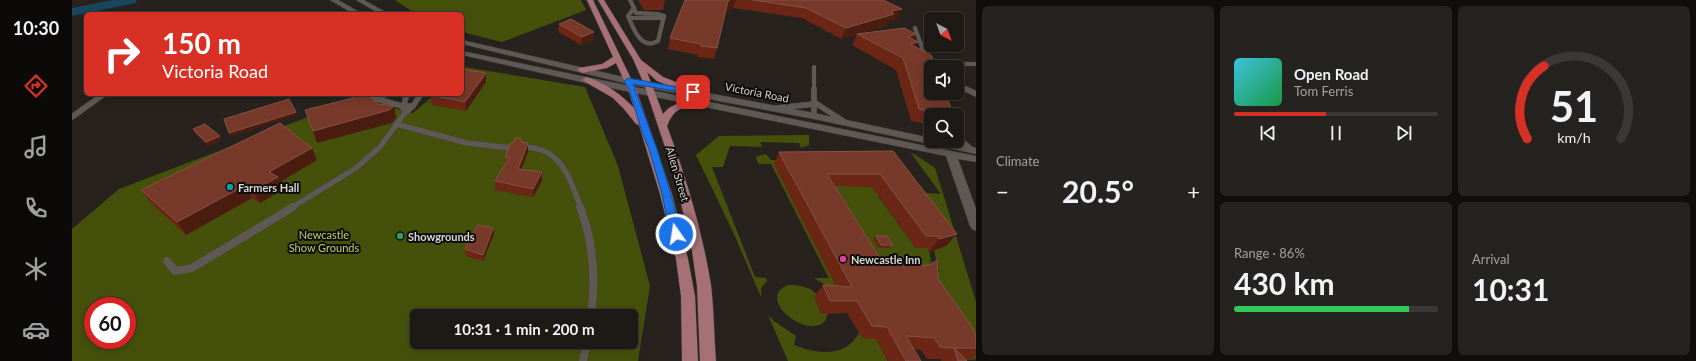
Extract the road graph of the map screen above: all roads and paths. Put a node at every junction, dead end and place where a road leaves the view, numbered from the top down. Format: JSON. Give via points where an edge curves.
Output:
{"nodes":[{"id":1,"x":333,"y":0,"type":"edge"},
{"id":2,"x":359,"y":0,"type":"edge"},
{"id":3,"x":590,"y":0,"type":"edge"},
{"id":4,"x":601,"y":0,"type":"edge"},
{"id":5,"x":630,"y":0,"type":"edge"},
{"id":6,"x":634,"y":8,"type":"junction"},
{"id":7,"x":355,"y":12,"type":"edge"},
{"id":8,"x":381,"y":12,"type":"edge"},
{"id":9,"x":629,"y":18,"type":"junction"},
{"id":10,"x":664,"y":18,"type":"junction"},
{"id":11,"x":915,"y":28,"type":"dead end"},
{"id":12,"x":464,"y":42,"type":"edge"},
{"id":13,"x":464,"y":53,"type":"edge"},
{"id":14,"x":618,"y":58,"type":"junction"},
{"id":15,"x":636,"y":59,"type":"junction"},
{"id":16,"x":927,"y":60,"type":"edge"},
{"id":17,"x":964,"y":64,"type":"edge"},
{"id":18,"x":976,"y":64,"type":"edge"},
{"id":19,"x":814,"y":67,"type":"dead end"},
{"id":20,"x":582,"y":70,"type":"junction"},
{"id":21,"x":586,"y":80,"type":"junction"},
{"id":22,"x":630,"y":85,"type":"junction"},
{"id":23,"x":650,"y":88,"type":"junction"},
{"id":24,"x":964,"y":88,"type":"edge"},
{"id":25,"x":976,"y":94,"type":"edge"},
{"id":26,"x":101,"y":96,"type":"edge"},
{"id":27,"x":366,"y":96,"type":"edge"},
{"id":28,"x":375,"y":96,"type":"edge"},
{"id":29,"x":407,"y":96,"type":"edge"},
{"id":30,"x":420,"y":96,"type":"edge"},
{"id":31,"x":369,"y":97,"type":"junction"},
{"id":32,"x":694,"y":97,"type":"junction"},
{"id":33,"x":814,"y":103,"type":"junction"},
{"id":34,"x":402,"y":106,"type":"junction"},
{"id":35,"x":413,"y":106,"type":"junction"},
{"id":36,"x":773,"y":108,"type":"junction"},
{"id":37,"x":404,"y":114,"type":"junction"},
{"id":38,"x":814,"y":116,"type":"junction"},
{"id":39,"x":72,"y":117,"type":"edge"},
{"id":40,"x":848,"y":123,"type":"junction"},
{"id":41,"x":396,"y":124,"type":"junction"},
{"id":42,"x":663,"y":125,"type":"junction"},
{"id":43,"x":646,"y":132,"type":"junction"},
{"id":44,"x":924,"y":139,"type":"edge"},
{"id":45,"x":964,"y":144,"type":"edge"},
{"id":46,"x":524,"y":147,"type":"edge"},
{"id":47,"x":511,"y":148,"type":"edge"},
{"id":48,"x":942,"y":148,"type":"edge"},
{"id":49,"x":958,"y":148,"type":"edge"},
{"id":50,"x":971,"y":152,"type":"edge"},
{"id":51,"x":951,"y":155,"type":"junction"},
{"id":52,"x":976,"y":226,"type":"edge"},
{"id":53,"x":167,"y":261,"type":"dead end"},
{"id":54,"x":592,"y":309,"type":"edge"},
{"id":55,"x":585,"y":349,"type":"edge"},
{"id":56,"x":583,"y":361,"type":"edge"},
{"id":57,"x":690,"y":361,"type":"edge"},
{"id":58,"x":708,"y":361,"type":"edge"}],
"edges":[{"from":1,"to":7,"type":"street"},
{"from":2,"to":8,"type":"street"},
{"from":3,"to":14,"type":"main road","name":"Allen Street"},
{"from":4,"to":15,"type":"main road","name":"Allen Street"},
{"from":5,"to":6,"type":"lane"},
{"from":6,"to":9,"type":"lane","via":[[629,13]]},
{"from":6,"to":10,"type":"lane","via":[[638,13],[661,14]]},
{"from":9,"to":10,"type":"lane"},
{"from":9,"to":10,"type":"lane","via":[[636,35],[643,42],[653,44],[658,41]]},
{"from":11,"to":16,"type":"lane"},
{"from":12,"to":20,"type":"street"},
{"from":13,"to":21,"type":"street"},
{"from":14,"to":20,"type":"main road","via":[[604,66]]},
{"from":14,"to":22,"type":"main road","name":"Allen Street"},
{"from":15,"to":23,"type":"main road","name":"Allen Street"},
{"from":15,"to":32,"type":"main road","via":[[660,79]]},
{"from":17,"to":18,"type":"lane"},
{"from":19,"to":33,"type":"lane"},
{"from":20,"to":22,"type":"street"},
{"from":21,"to":22,"type":"street"},
{"from":21,"to":43,"type":"main road","via":[[621,99]]},
{"from":22,"to":23,"type":"street","name":"Victoria Road"},
{"from":22,"to":43,"type":"main road","name":"Allen Street"},
{"from":23,"to":32,"type":"street","name":"Victoria Road"},
{"from":23,"to":42,"type":"main road","name":"Allen Street"},
{"from":24,"to":25,"type":"lane"},
{"from":26,"to":39,"type":"lane"},
{"from":27,"to":31,"type":"lane"},
{"from":28,"to":31,"type":"lane"},
{"from":29,"to":34,"type":"lane"},
{"from":30,"to":35,"type":"lane"},
{"from":31,"to":34,"type":"lane"},
{"from":32,"to":36,"type":"street","name":"Victoria Road"},
{"from":32,"to":42,"type":"main road","via":[[666,114]]},
{"from":32,"to":51,"type":"street","name":"Victoria Road"},
{"from":33,"to":36,"type":"lane"},
{"from":33,"to":38,"type":"lane"},
{"from":33,"to":40,"type":"lane"},
{"from":34,"to":35,"type":"lane"},
{"from":34,"to":37,"type":"lane"},
{"from":35,"to":37,"type":"lane"},
{"from":36,"to":38,"type":"street","name":"Victoria Road"},
{"from":37,"to":41,"type":"lane"},
{"from":38,"to":40,"type":"street","name":"Victoria Road"},
{"from":40,"to":44,"type":"street","name":"Victoria Road"},
{"from":41,"to":47,"type":"lane","via":[[467,143]]},
{"from":41,"to":53,"type":"lane","via":[[380,147],[356,168],[192,268],[175,271]]},
{"from":42,"to":58,"type":"main road","name":"Allen Street","via":[[680,177],[698,251],[704,286]]},
{"from":43,"to":57,"type":"main road","name":"Allen Street","via":[[666,194],[682,259],[688,296]]},
{"from":45,"to":50,"type":"lane"},
{"from":46,"to":54,"type":"lane","via":[[541,148],[558,159],[580,206],[592,243],[595,294]]},
{"from":48,"to":51,"type":"street"},
{"from":49,"to":50,"type":"street","name":"Victoria Road"},
{"from":50,"to":51,"type":"street"},
{"from":50,"to":51,"type":"street","name":"Victoria Road"},
{"from":51,"to":52,"type":"street"},
{"from":55,"to":56,"type":"lane"}]}
